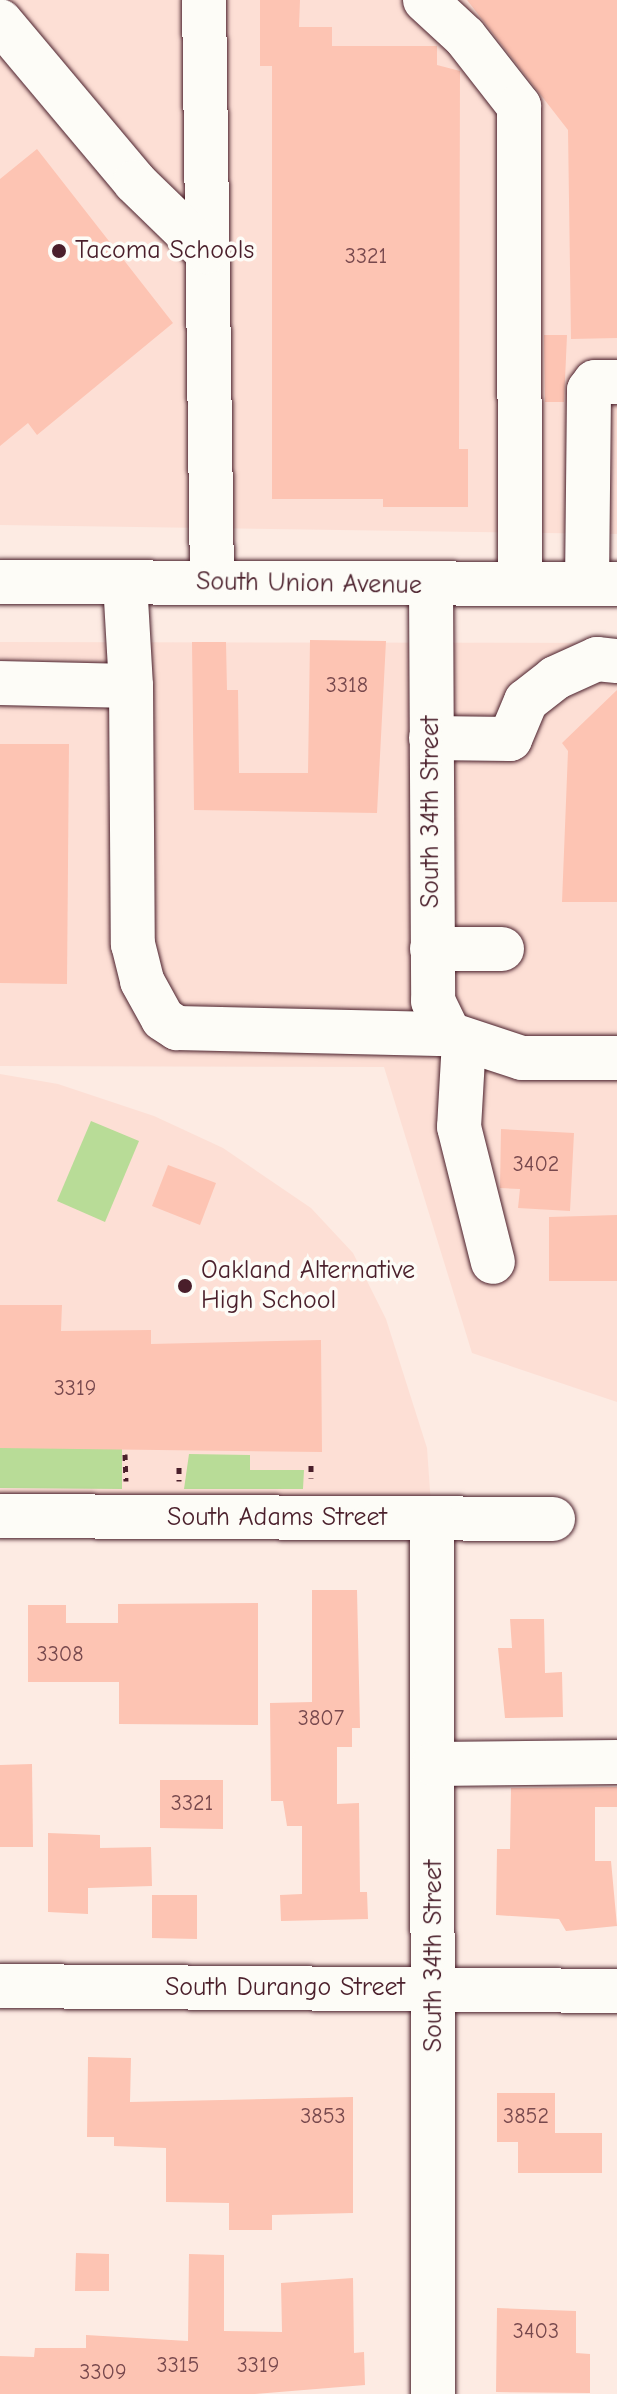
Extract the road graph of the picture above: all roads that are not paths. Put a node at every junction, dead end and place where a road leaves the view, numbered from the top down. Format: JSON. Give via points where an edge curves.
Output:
{"nodes":[{"id":1,"x":204,"y":0,"type":"edge"},
{"id":2,"x":425,"y":0,"type":"edge"},
{"id":3,"x":0,"y":21,"type":"edge"},
{"id":4,"x":207,"y":252,"type":"junction"},
{"id":5,"x":603,"y":386,"type":"edge"},
{"id":6,"x":0,"y":582,"type":"edge"},
{"id":7,"x":125,"y":583,"type":"junction"},
{"id":8,"x":212,"y":583,"type":"junction"},
{"id":9,"x":520,"y":583,"type":"junction"},
{"id":10,"x":602,"y":584,"type":"edge"},
{"id":11,"x":431,"y":585,"type":"junction"},
{"id":12,"x":617,"y":661,"type":"edge"},
{"id":13,"x":0,"y":683,"type":"edge"},
{"id":14,"x":131,"y":686,"type":"junction"},
{"id":15,"x":431,"y":738,"type":"junction"},
{"id":16,"x":432,"y":949,"type":"junction"},
{"id":17,"x":502,"y":949,"type":"dead end"},
{"id":18,"x":457,"y":1038,"type":"junction"},
{"id":19,"x":617,"y":1058,"type":"edge"},
{"id":20,"x":493,"y":1262,"type":"dead end"},
{"id":21,"x":0,"y":1516,"type":"edge"},
{"id":22,"x":432,"y":1519,"type":"junction"},
{"id":23,"x":553,"y":1519,"type":"dead end"},
{"id":24,"x":617,"y":1762,"type":"edge"},
{"id":25,"x":434,"y":1764,"type":"junction"},
{"id":26,"x":0,"y":1986,"type":"edge"},
{"id":27,"x":434,"y":1988,"type":"junction"},
{"id":28,"x":617,"y":1991,"type":"edge"},
{"id":29,"x":433,"y":2394,"type":"edge"}],
"edges":[{"from":1,"to":4,"type":"street"},
{"from":2,"to":9,"type":"street","via":[[465,37],[519,106]]},
{"from":3,"to":4,"type":"street","via":[[135,182]]},
{"from":4,"to":8,"type":"street"},
{"from":5,"to":10,"type":"street"},
{"from":6,"to":7,"type":"street","name":"South Union Avenue"},
{"from":7,"to":8,"type":"street","name":"South Union Avenue"},
{"from":7,"to":14,"type":"street"},
{"from":8,"to":11,"type":"street","name":"South Union Avenue"},
{"from":9,"to":10,"type":"street","name":"South Union Avenue"},
{"from":9,"to":11,"type":"street","name":"South Union Avenue"},
{"from":11,"to":15,"type":"street","name":"South 34th Street"},
{"from":12,"to":15,"type":"street","via":[[597,659],[555,678],[526,701],[510,739]]},
{"from":13,"to":14,"type":"street"},
{"from":14,"to":18,"type":"street","via":[[133,944],[142,981],[163,1019],[185,1028]]},
{"from":15,"to":16,"type":"street","name":"South 34th Street"},
{"from":16,"to":17,"type":"street"},
{"from":16,"to":18,"type":"street","name":"South 34th Street","via":[[433,1001]]},
{"from":18,"to":19,"type":"street","via":[[522,1058]]},
{"from":18,"to":20,"type":"street","via":[[459,1127]]},
{"from":21,"to":22,"type":"street","name":"South Adams Street"},
{"from":22,"to":23,"type":"street","name":"South Adams Street"},
{"from":22,"to":25,"type":"street","name":"South 34th Street"},
{"from":24,"to":25,"type":"street"},
{"from":25,"to":27,"type":"street","name":"South 34th Street"},
{"from":26,"to":27,"type":"street","name":"South Durango Street"},
{"from":27,"to":28,"type":"street","name":"South Durango Street"},
{"from":27,"to":29,"type":"street","name":"South 34th Street"}]}
